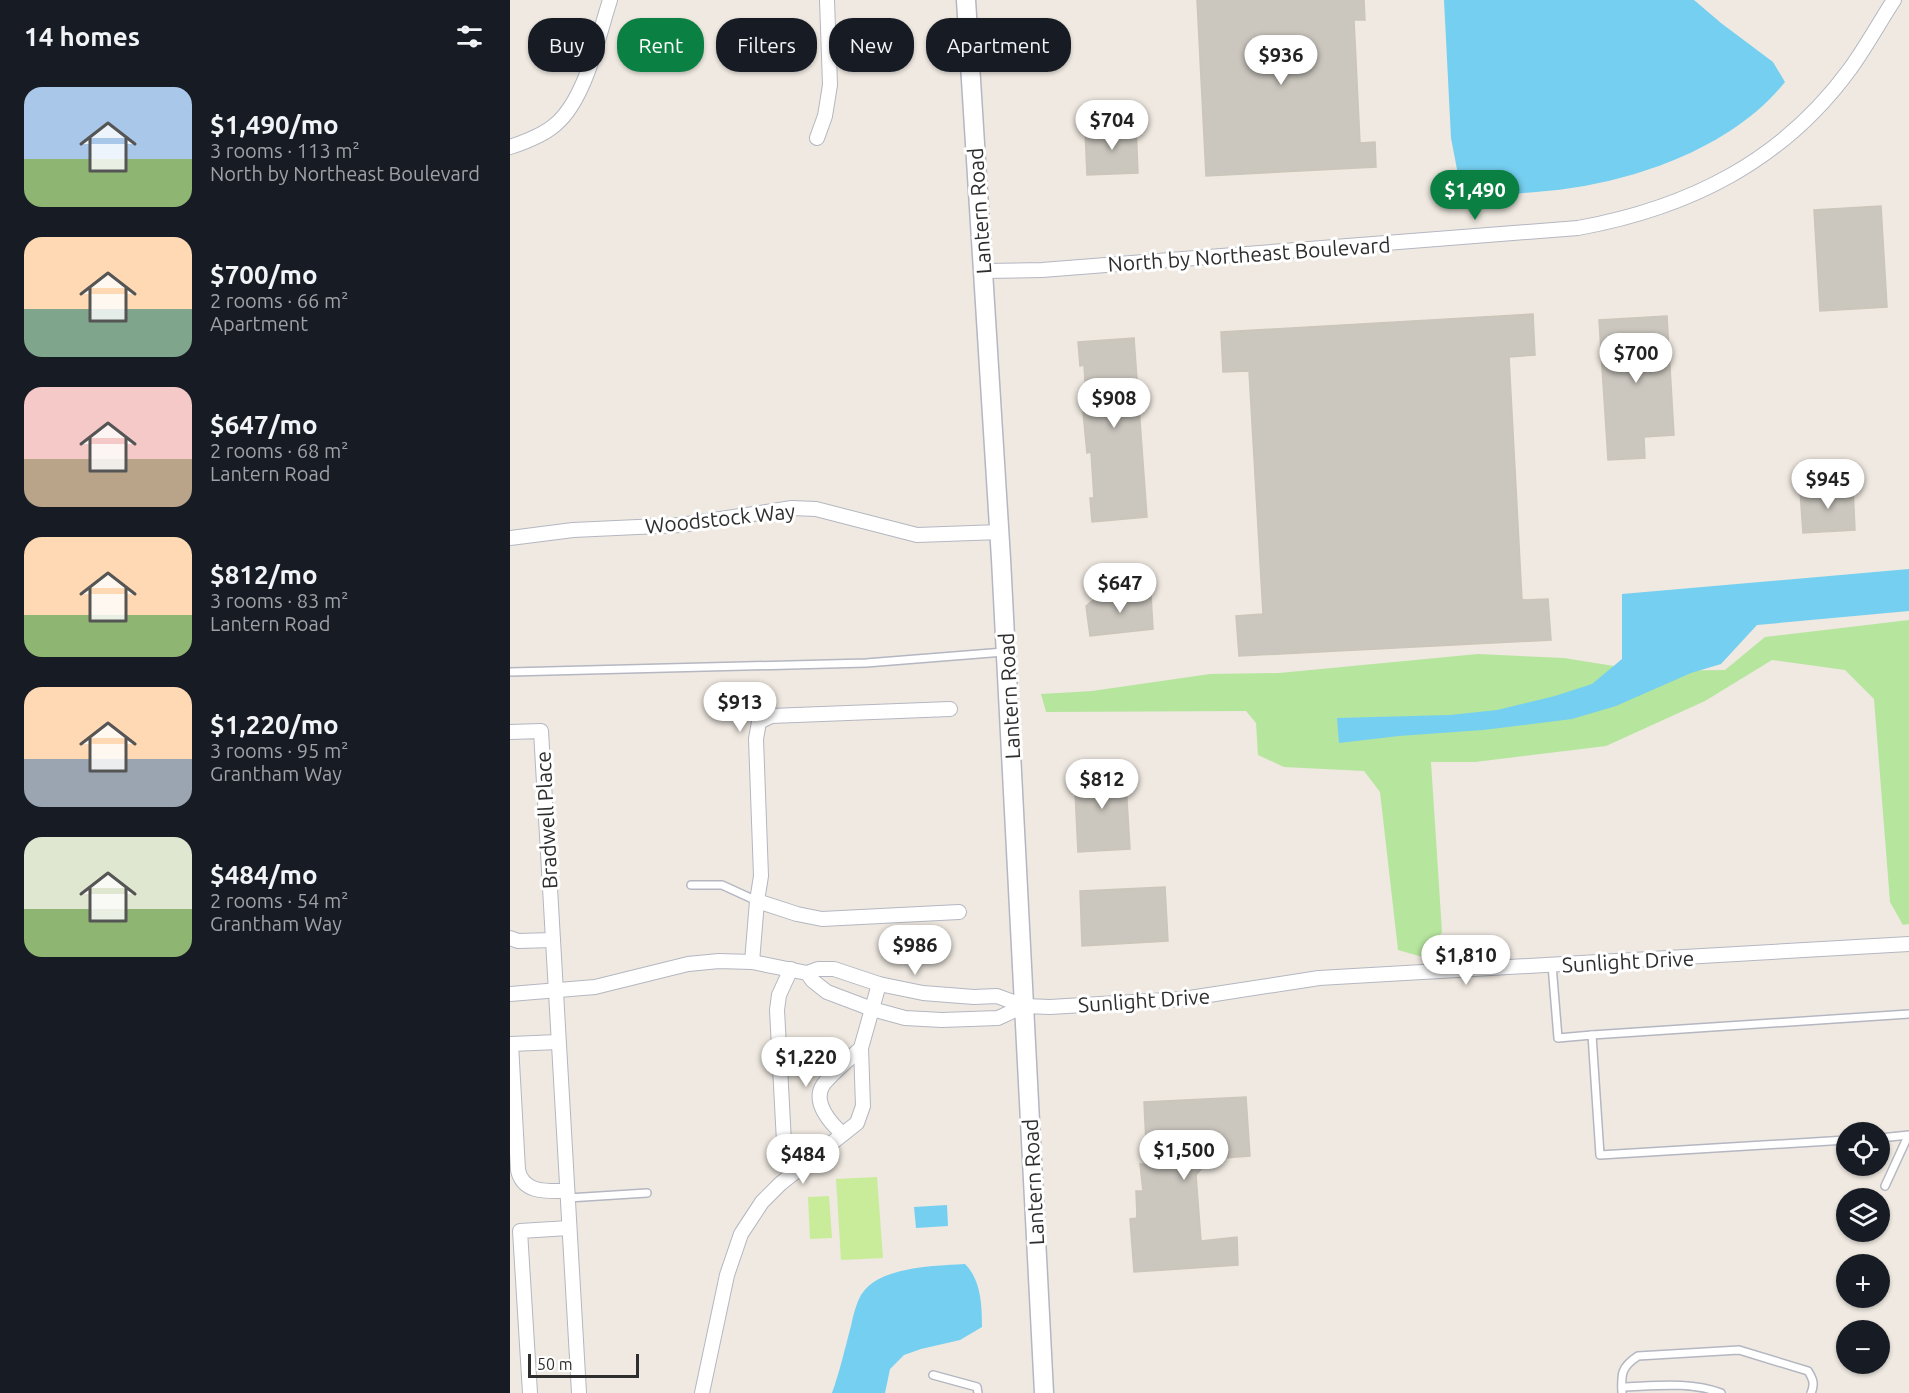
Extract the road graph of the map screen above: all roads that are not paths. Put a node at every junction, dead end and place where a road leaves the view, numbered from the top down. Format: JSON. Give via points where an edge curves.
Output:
{"nodes":[{"id":1,"x":610,"y":0,"type":"edge"},
{"id":2,"x":827,"y":0,"type":"edge"},
{"id":3,"x":966,"y":0,"type":"edge"},
{"id":4,"x":1894,"y":0,"type":"edge"},
{"id":5,"x":817,"y":138,"type":"dead end"},
{"id":6,"x":510,"y":147,"type":"edge"},
{"id":7,"x":983,"y":271,"type":"junction"},
{"id":8,"x":1000,"y":532,"type":"junction"},
{"id":9,"x":510,"y":538,"type":"edge"},
{"id":10,"x":1006,"y":652,"type":"junction"},
{"id":11,"x":510,"y":672,"type":"edge"},
{"id":12,"x":950,"y":709,"type":"dead end"},
{"id":13,"x":510,"y":732,"type":"edge"},
{"id":14,"x":691,"y":885,"type":"dead end"},
{"id":15,"x":757,"y":901,"type":"junction"},
{"id":16,"x":959,"y":912,"type":"dead end"},
{"id":17,"x":510,"y":938,"type":"edge"},
{"id":18,"x":553,"y":940,"type":"junction"},
{"id":19,"x":1909,"y":944,"type":"edge"},
{"id":20,"x":752,"y":962,"type":"junction"},
{"id":21,"x":1552,"y":965,"type":"junction"},
{"id":22,"x":791,"y":969,"type":"junction"},
{"id":23,"x":807,"y":973,"type":"junction"},
{"id":24,"x":879,"y":984,"type":"junction"},
{"id":25,"x":556,"y":991,"type":"junction"},
{"id":26,"x":510,"y":993,"type":"edge"},
{"id":27,"x":1024,"y":1006,"type":"junction"},
{"id":28,"x":872,"y":1009,"type":"junction"},
{"id":29,"x":1909,"y":1014,"type":"edge"},
{"id":30,"x":1592,"y":1035,"type":"junction"},
{"id":31,"x":558,"y":1042,"type":"junction"},
{"id":32,"x":861,"y":1048,"type":"junction"},
{"id":33,"x":843,"y":1134,"type":"junction"},
{"id":34,"x":1909,"y":1136,"type":"edge"},
{"id":35,"x":1890,"y":1137,"type":"edge"},
{"id":36,"x":1836,"y":1141,"type":"edge"},
{"id":37,"x":784,"y":1142,"type":"dead end"},
{"id":38,"x":1885,"y":1186,"type":"dead end"},
{"id":39,"x":647,"y":1193,"type":"dead end"},
{"id":40,"x":567,"y":1194,"type":"junction"},
{"id":41,"x":569,"y":1228,"type":"junction"},
{"id":42,"x":515,"y":1232,"type":"edge"},
{"id":43,"x":933,"y":1375,"type":"dead end"},
{"id":44,"x":1622,"y":1390,"type":"edge"},
{"id":45,"x":530,"y":1393,"type":"edge"},
{"id":46,"x":579,"y":1393,"type":"edge"},
{"id":47,"x":702,"y":1393,"type":"edge"},
{"id":48,"x":978,"y":1393,"type":"edge"},
{"id":49,"x":1044,"y":1393,"type":"edge"},
{"id":50,"x":1721,"y":1393,"type":"edge"},
{"id":51,"x":1810,"y":1393,"type":"edge"}],
"edges":[{"from":1,"to":6,"type":"street","via":[[572,105],[556,124]]},
{"from":2,"to":5,"type":"street","via":[[830,85]]},
{"from":3,"to":7,"type":"street","name":"Lantern Road"},
{"from":4,"to":7,"type":"street","name":"North by Northeast Boulevard","via":[[1850,69],[1779,144],[1710,188],[1636,216],[1578,228],[1041,270]]},
{"from":7,"to":8,"type":"street","name":"Lantern Road"},
{"from":8,"to":9,"type":"street","name":"Woodstock Way","via":[[917,535],[804,508],[681,525],[573,530]]},
{"from":8,"to":10,"type":"street","name":"Lantern Road"},
{"from":10,"to":11,"type":"lane","via":[[866,663]]},
{"from":10,"to":27,"type":"street","name":"Lantern Road"},
{"from":12,"to":15,"type":"street","via":[[771,716],[759,722],[756,739],[761,876]]},
{"from":13,"to":18,"type":"street","name":"Bradwell Place","via":[[541,730]]},
{"from":14,"to":15,"type":"lane","via":[[722,885]]},
{"from":15,"to":16,"type":"street","via":[[822,919]]},
{"from":15,"to":20,"type":"street"},
{"from":17,"to":18,"type":"street"},
{"from":18,"to":25,"type":"street","name":"Bradwell Place"},
{"from":19,"to":21,"type":"street","name":"Sunlight Drive"},
{"from":20,"to":22,"type":"street"},
{"from":20,"to":25,"type":"street","via":[[688,964],[604,985]]},
{"from":21,"to":27,"type":"street","name":"Sunlight Drive","via":[[1320,978],[1183,999]]},
{"from":21,"to":30,"type":"lane","via":[[1558,1038]]},
{"from":22,"to":23,"type":"street"},
{"from":22,"to":37,"type":"street","via":[[777,1010]]},
{"from":23,"to":24,"type":"street","via":[[834,969]]},
{"from":23,"to":28,"type":"street","via":[[827,992]]},
{"from":24,"to":27,"type":"street","via":[[940,995],[997,996]]},
{"from":24,"to":28,"type":"street"},
{"from":25,"to":26,"type":"street"},
{"from":25,"to":31,"type":"street","name":"Bradwell Place"},
{"from":27,"to":28,"type":"street","via":[[998,1018],[942,1020],[904,1018]]},
{"from":27,"to":49,"type":"street","name":"Lantern Road"},
{"from":28,"to":32,"type":"street"},
{"from":29,"to":30,"type":"lane"},
{"from":30,"to":36,"type":"lane","via":[[1600,1155]]},
{"from":31,"to":40,"type":"street","name":"Bradwell Place"},
{"from":31,"to":40,"type":"street","via":[[511,1044],[517,1159],[520,1178],[528,1186]]},
{"from":32,"to":33,"type":"street","via":[[863,1106],[857,1123]]},
{"from":32,"to":33,"type":"street","via":[[822,1086],[820,1102],[832,1124]]},
{"from":33,"to":47,"type":"street","via":[[780,1184],[762,1202],[741,1234],[727,1275]]},
{"from":34,"to":35,"type":"lane"},
{"from":34,"to":38,"type":"lane"},
{"from":39,"to":40,"type":"lane"},
{"from":40,"to":41,"type":"street","name":"Bradwell Place"},
{"from":41,"to":42,"type":"street"},
{"from":41,"to":46,"type":"street","name":"Bradwell Place"},
{"from":42,"to":45,"type":"street"},
{"from":43,"to":48,"type":"lane","via":[[977,1387]]},
{"from":44,"to":50,"type":"lane","via":[[1680,1385]]},
{"from":44,"to":51,"type":"lane","via":[[1621,1375],[1628,1362],[1638,1356],[1739,1350],[1808,1371],[1814,1387]]}]}
